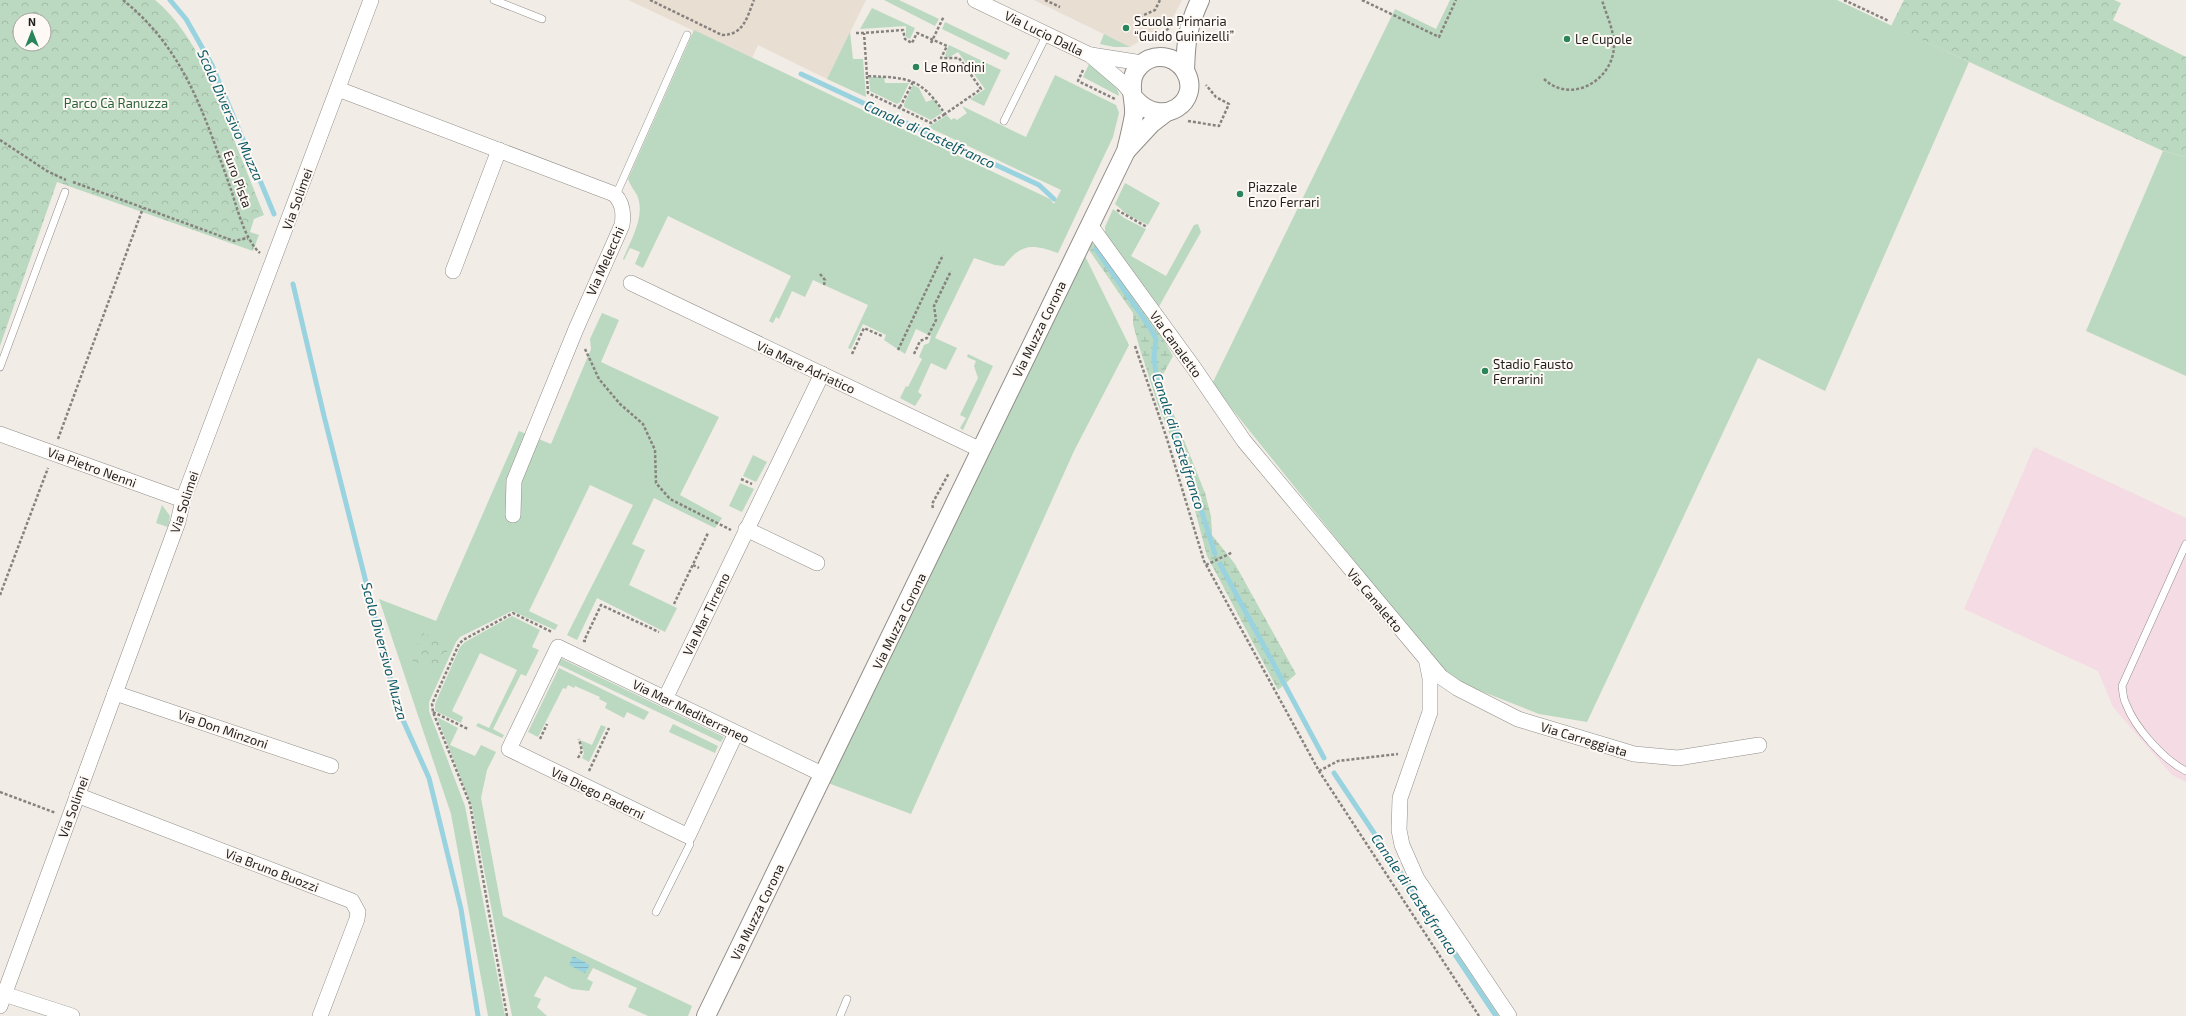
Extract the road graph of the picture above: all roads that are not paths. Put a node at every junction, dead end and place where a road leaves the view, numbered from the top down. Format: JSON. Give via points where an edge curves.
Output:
{"nodes":[{"id":1,"x":371,"y":0,"type":"edge"},
{"id":2,"x":494,"y":0,"type":"edge"},
{"id":3,"x":976,"y":0,"type":"edge"},
{"id":4,"x":1200,"y":0,"type":"edge"},
{"id":5,"x":542,"y":19,"type":"dead end"},
{"id":6,"x":1183,"y":24,"type":"junction"},
{"id":7,"x":1047,"y":34,"type":"junction"},
{"id":8,"x":687,"y":35,"type":"dead end"},
{"id":9,"x":1150,"y":54,"type":"junction"},
{"id":10,"x":1090,"y":55,"type":"junction"},
{"id":11,"x":1185,"y":71,"type":"junction"},
{"id":12,"x":338,"y":89,"type":"junction"},
{"id":13,"x":1134,"y":98,"type":"junction"},
{"id":14,"x":1165,"y":113,"type":"junction"},
{"id":15,"x":1004,"y":121,"type":"dead end"},
{"id":16,"x":499,"y":150,"type":"junction"},
{"id":17,"x":1126,"y":151,"type":"junction"},
{"id":18,"x":65,"y":192,"type":"dead end"},
{"id":19,"x":616,"y":196,"type":"junction"},
{"id":20,"x":1090,"y":225,"type":"junction"},
{"id":21,"x":453,"y":271,"type":"dead end"},
{"id":22,"x":631,"y":283,"type":"dead end"},
{"id":23,"x":0,"y":367,"type":"edge"},
{"id":24,"x":822,"y":374,"type":"junction"},
{"id":25,"x":0,"y":434,"type":"edge"},
{"id":26,"x":981,"y":450,"type":"junction"},
{"id":27,"x":183,"y":500,"type":"junction"},
{"id":28,"x":513,"y":515,"type":"dead end"},
{"id":29,"x":745,"y":533,"type":"junction"},
{"id":30,"x":2186,"y":544,"type":"edge"},
{"id":31,"x":817,"y":563,"type":"dead end"},
{"id":32,"x":558,"y":647,"type":"joint"},
{"id":33,"x":1427,"y":663,"type":"junction"},
{"id":34,"x":115,"y":693,"type":"junction"},
{"id":35,"x":665,"y":699,"type":"junction"},
{"id":36,"x":736,"y":733,"type":"junction"},
{"id":37,"x":1759,"y":745,"type":"dead end"},
{"id":38,"x":332,"y":766,"type":"dead end"},
{"id":39,"x":2186,"y":771,"type":"edge"},
{"id":40,"x":824,"y":775,"type":"junction"},
{"id":41,"x":77,"y":795,"type":"junction"},
{"id":42,"x":688,"y":836,"type":"junction"},
{"id":43,"x":656,"y":912,"type":"dead end"},
{"id":44,"x":847,"y":999,"type":"dead end"},
{"id":45,"x":2,"y":1000,"type":"edge"},
{"id":46,"x":72,"y":1016,"type":"edge"},
{"id":47,"x":320,"y":1016,"type":"edge"},
{"id":48,"x":706,"y":1016,"type":"edge"},
{"id":49,"x":840,"y":1016,"type":"edge"},
{"id":50,"x":1509,"y":1016,"type":"edge"}],
"edges":[{"from":1,"to":12,"type":"street","name":"Via Solimei"},
{"from":2,"to":5,"type":"lane"},
{"from":3,"to":7,"type":"street","name":"Via Lucio Dalla"},
{"from":4,"to":6,"type":"street"},
{"from":6,"to":9,"type":"street"},
{"from":6,"to":11,"type":"street","via":[[1186,41]]},
{"from":7,"to":10,"type":"street","name":"Via Lucio Dalla"},
{"from":7,"to":15,"type":"lane"},
{"from":8,"to":19,"type":"lane"},
{"from":9,"to":10,"type":"street","name":"Via Lucio Dalla"},
{"from":9,"to":11,"type":"street","via":[[1170,58]]},
{"from":9,"to":13,"type":"street","via":[[1133,78]]},
{"from":10,"to":13,"type":"street","name":"Via Lucio Dalla","via":[[1123,82]]},
{"from":11,"to":14,"type":"street","via":[[1188,81],[1186,97],[1176,109]]},
{"from":12,"to":16,"type":"street"},
{"from":12,"to":27,"type":"street","name":"Via Solimei"},
{"from":13,"to":14,"type":"street","via":[[1146,110]]},
{"from":13,"to":17,"type":"street","via":[[1134,115]]},
{"from":14,"to":17,"type":"street"},
{"from":16,"to":19,"type":"street"},
{"from":16,"to":21,"type":"street"},
{"from":17,"to":20,"type":"street","name":"Via Muzza Corona"},
{"from":18,"to":23,"type":"lane"},
{"from":19,"to":28,"type":"street","name":"Via Melecchi","via":[[622,208],[622,225],[514,481]]},
{"from":20,"to":26,"type":"street","name":"Via Muzza Corona"},
{"from":20,"to":33,"type":"street","name":"Via Canaletto","via":[[1244,441]]},
{"from":22,"to":24,"type":"street","name":"Via Mare Adriatico"},
{"from":24,"to":26,"type":"street","name":"Via Mare Adriatico"},
{"from":24,"to":29,"type":"street","name":"Via Mar Tirreno"},
{"from":25,"to":27,"type":"street","name":"Via Pietro Nenni"},
{"from":26,"to":40,"type":"street","name":"Via Muzza Corona"},
{"from":27,"to":34,"type":"street","name":"Via Solimei","via":[[178,522]]},
{"from":29,"to":31,"type":"street"},
{"from":29,"to":35,"type":"street","name":"Via Mar Tirreno"},
{"from":30,"to":39,"type":"lane","via":[[2122,686],[2126,704],[2140,730],[2177,766]]},
{"from":32,"to":35,"type":"street","name":"Via Mar Mediterraneo"},
{"from":32,"to":42,"type":"street","name":"Via Diego Paderni","via":[[509,749]]},
{"from":33,"to":37,"type":"street","name":"Via Carreggiata","via":[[1440,677],[1457,688],[1518,719],[1613,749],[1634,754],[1678,758]]},
{"from":33,"to":50,"type":"street","via":[[1430,678],[1430,712],[1400,798],[1399,830],[1402,845],[1417,878]]},
{"from":34,"to":38,"type":"street","name":"Via Don Minzoni"},
{"from":34,"to":41,"type":"street","name":"Via Solimei"},
{"from":35,"to":36,"type":"street","name":"Via Mar Mediterraneo"},
{"from":36,"to":40,"type":"street","name":"Via Mar Mediterraneo"},
{"from":36,"to":42,"type":"street"},
{"from":40,"to":48,"type":"street","name":"Via Muzza Corona"},
{"from":41,"to":45,"type":"street","name":"Via Solimei"},
{"from":41,"to":47,"type":"street","name":"Via Bruno Buozzi","via":[[352,902],[358,912]]},
{"from":42,"to":43,"type":"lane","via":[[690,844]]},
{"from":44,"to":49,"type":"lane"},
{"from":45,"to":46,"type":"street"}]}
